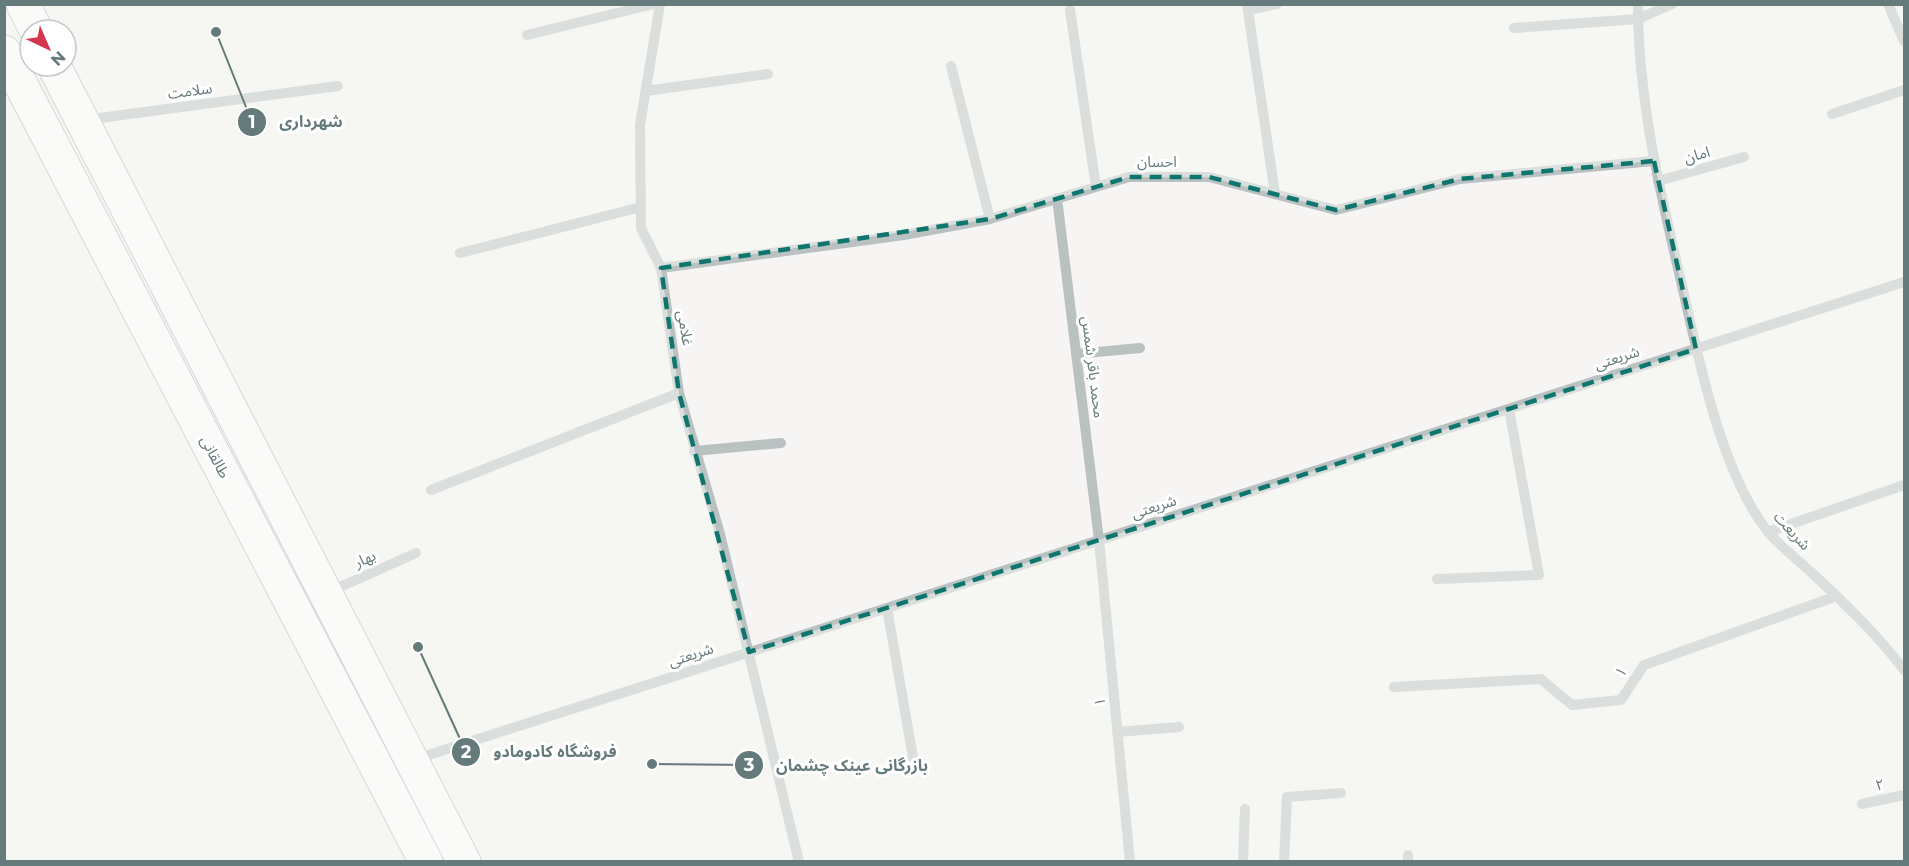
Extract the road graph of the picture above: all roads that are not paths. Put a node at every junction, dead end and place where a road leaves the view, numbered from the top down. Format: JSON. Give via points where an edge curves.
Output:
{"nodes":[{"id":1,"x":23,"y":4,"type":"edge"},
{"id":2,"x":654,"y":4,"type":"edge"},
{"id":3,"x":660,"y":4,"type":"edge"},
{"id":4,"x":1277,"y":4,"type":"edge"},
{"id":5,"x":1638,"y":4,"type":"edge"},
{"id":6,"x":1671,"y":4,"type":"edge"},
{"id":7,"x":1888,"y":4,"type":"edge"},
{"id":8,"x":1248,"y":7,"type":"edge"},
{"id":9,"x":1070,"y":10,"type":"dead end"},
{"id":10,"x":30,"y":18,"type":"edge"},
{"id":11,"x":1638,"y":19,"type":"junction"},
{"id":12,"x":1514,"y":28,"type":"dead end"},
{"id":13,"x":527,"y":35,"type":"dead end"},
{"id":14,"x":1905,"y":41,"type":"edge"},
{"id":15,"x":4,"y":52,"type":"edge"},
{"id":16,"x":951,"y":66,"type":"dead end"},
{"id":17,"x":768,"y":74,"type":"dead end"},
{"id":18,"x":60,"y":78,"type":"edge"},
{"id":19,"x":338,"y":86,"type":"dead end"},
{"id":20,"x":1905,"y":90,"type":"edge"},
{"id":21,"x":646,"y":91,"type":"junction"},
{"id":22,"x":1832,"y":114,"type":"dead end"},
{"id":23,"x":82,"y":120,"type":"junction"},
{"id":24,"x":1744,"y":157,"type":"dead end"},
{"id":25,"x":1654,"y":161,"type":"junction"},
{"id":26,"x":1658,"y":181,"type":"junction"},
{"id":27,"x":1096,"y":187,"type":"junction"},
{"id":28,"x":1275,"y":194,"type":"junction"},
{"id":29,"x":1057,"y":198,"type":"junction"},
{"id":30,"x":641,"y":207,"type":"junction"},
{"id":31,"x":990,"y":219,"type":"junction"},
{"id":32,"x":460,"y":253,"type":"dead end"},
{"id":33,"x":660,"y":268,"type":"junction"},
{"id":34,"x":1905,"y":282,"type":"edge"},
{"id":35,"x":1140,"y":348,"type":"dead end"},
{"id":36,"x":1696,"y":349,"type":"junction"},
{"id":37,"x":1076,"y":354,"type":"junction"},
{"id":38,"x":680,"y":393,"type":"junction"},
{"id":39,"x":1509,"y":409,"type":"junction"},
{"id":40,"x":781,"y":443,"type":"dead end"},
{"id":41,"x":694,"y":451,"type":"junction"},
{"id":42,"x":1905,"y":485,"type":"edge"},
{"id":43,"x":432,"y":490,"type":"dead end"},
{"id":44,"x":1768,"y":532,"type":"junction"},
{"id":45,"x":1099,"y":540,"type":"junction"},
{"id":46,"x":416,"y":553,"type":"dead end"},
{"id":47,"x":1437,"y":579,"type":"dead end"},
{"id":48,"x":326,"y":593,"type":"junction"},
{"id":49,"x":1837,"y":596,"type":"junction"},
{"id":50,"x":887,"y":608,"type":"junction"},
{"id":51,"x":749,"y":652,"type":"junction"},
{"id":52,"x":1905,"y":670,"type":"edge"},
{"id":53,"x":1394,"y":687,"type":"dead end"},
{"id":54,"x":1179,"y":727,"type":"dead end"},
{"id":55,"x":1117,"y":732,"type":"junction"},
{"id":56,"x":412,"y":760,"type":"junction"},
{"id":57,"x":914,"y":763,"type":"dead end"},
{"id":58,"x":1341,"y":793,"type":"dead end"},
{"id":59,"x":1905,"y":795,"type":"edge"},
{"id":60,"x":1862,"y":804,"type":"dead end"},
{"id":61,"x":1245,"y":809,"type":"dead end"},
{"id":62,"x":426,"y":861,"type":"edge"},
{"id":63,"x":464,"y":861,"type":"edge"},
{"id":64,"x":799,"y":861,"type":"edge"},
{"id":65,"x":1130,"y":861,"type":"edge"},
{"id":66,"x":1243,"y":861,"type":"edge"},
{"id":67,"x":1284,"y":861,"type":"edge"}],
"edges":[{"from":1,"to":10,"type":"main road"},
{"from":2,"to":13,"type":"street"},
{"from":3,"to":21,"type":"street","name":"غلامی"},
{"from":4,"to":8,"type":"street"},
{"from":5,"to":11,"type":"street","name":"شریعت"},
{"from":6,"to":11,"type":"street"},
{"from":7,"to":14,"type":"street"},
{"from":8,"to":28,"type":"street"},
{"from":9,"to":27,"type":"street"},
{"from":11,"to":12,"type":"street"},
{"from":11,"to":25,"type":"street","name":"شریعت","via":[[1643,94]]},
{"from":15,"to":62,"type":"main road","name":"طالقانی"},
{"from":16,"to":31,"type":"street"},
{"from":17,"to":21,"type":"street"},
{"from":18,"to":23,"type":"main road"},
{"from":19,"to":23,"type":"street","name":"سلامت"},
{"from":20,"to":22,"type":"street"},
{"from":21,"to":30,"type":"street","name":"غلامی","via":[[640,125]]},
{"from":23,"to":48,"type":"main road"},
{"from":24,"to":26,"type":"street","name":"امان"},
{"from":25,"to":26,"type":"street","name":"شریعت"},
{"from":25,"to":28,"type":"street","name":"احسان","via":[[1460,179],[1336,210]]},
{"from":26,"to":36,"type":"street","name":"شریعت"},
{"from":27,"to":28,"type":"street","name":"احسان","via":[[1128,177],[1209,177]]},
{"from":27,"to":29,"type":"street","name":"احسان"},
{"from":29,"to":31,"type":"street","name":"احسان"},
{"from":29,"to":37,"type":"street","name":"محمد باقر شمس"},
{"from":30,"to":32,"type":"street"},
{"from":30,"to":33,"type":"street","name":"غلامی","via":[[641,228]]},
{"from":31,"to":33,"type":"street","name":"احسان","via":[[904,235]]},
{"from":33,"to":38,"type":"street","name":"غلامی"},
{"from":34,"to":36,"type":"street","name":"شریعتی"},
{"from":35,"to":37,"type":"street"},
{"from":36,"to":39,"type":"street","name":"شریعتی"},
{"from":36,"to":44,"type":"street","name":"شریعت","via":[[1734,477]]},
{"from":37,"to":45,"type":"street","name":"محمد باقر شمس"},
{"from":38,"to":41,"type":"street","name":"غلامی"},
{"from":38,"to":43,"type":"street"},
{"from":39,"to":45,"type":"street","name":"شریعتی"},
{"from":39,"to":47,"type":"street","via":[[1539,576]]},
{"from":40,"to":41,"type":"street"},
{"from":41,"to":51,"type":"street","name":"غلامی","via":[[720,534]]},
{"from":42,"to":44,"type":"street"},
{"from":44,"to":49,"type":"street","name":"شریعت"},
{"from":45,"to":50,"type":"street","name":"شریعتی"},
{"from":45,"to":55,"type":"street","name":"۱"},
{"from":46,"to":48,"type":"street","name":"بهار"},
{"from":48,"to":56,"type":"main road"},
{"from":49,"to":52,"type":"street","name":"شریعت"},
{"from":49,"to":53,"type":"street","name":"۱","via":[[1644,664],[1621,700],[1572,705],[1541,679]]},
{"from":50,"to":51,"type":"street","name":"شریعتی"},
{"from":50,"to":57,"type":"street"},
{"from":51,"to":56,"type":"street","name":"شریعتی"},
{"from":51,"to":64,"type":"street","name":"غلامی"},
{"from":54,"to":55,"type":"street"},
{"from":55,"to":65,"type":"street","name":"۱"},
{"from":56,"to":63,"type":"main road"},
{"from":58,"to":67,"type":"street","via":[[1287,797]]},
{"from":59,"to":60,"type":"street","name":"۲"},
{"from":61,"to":66,"type":"street"}]}
